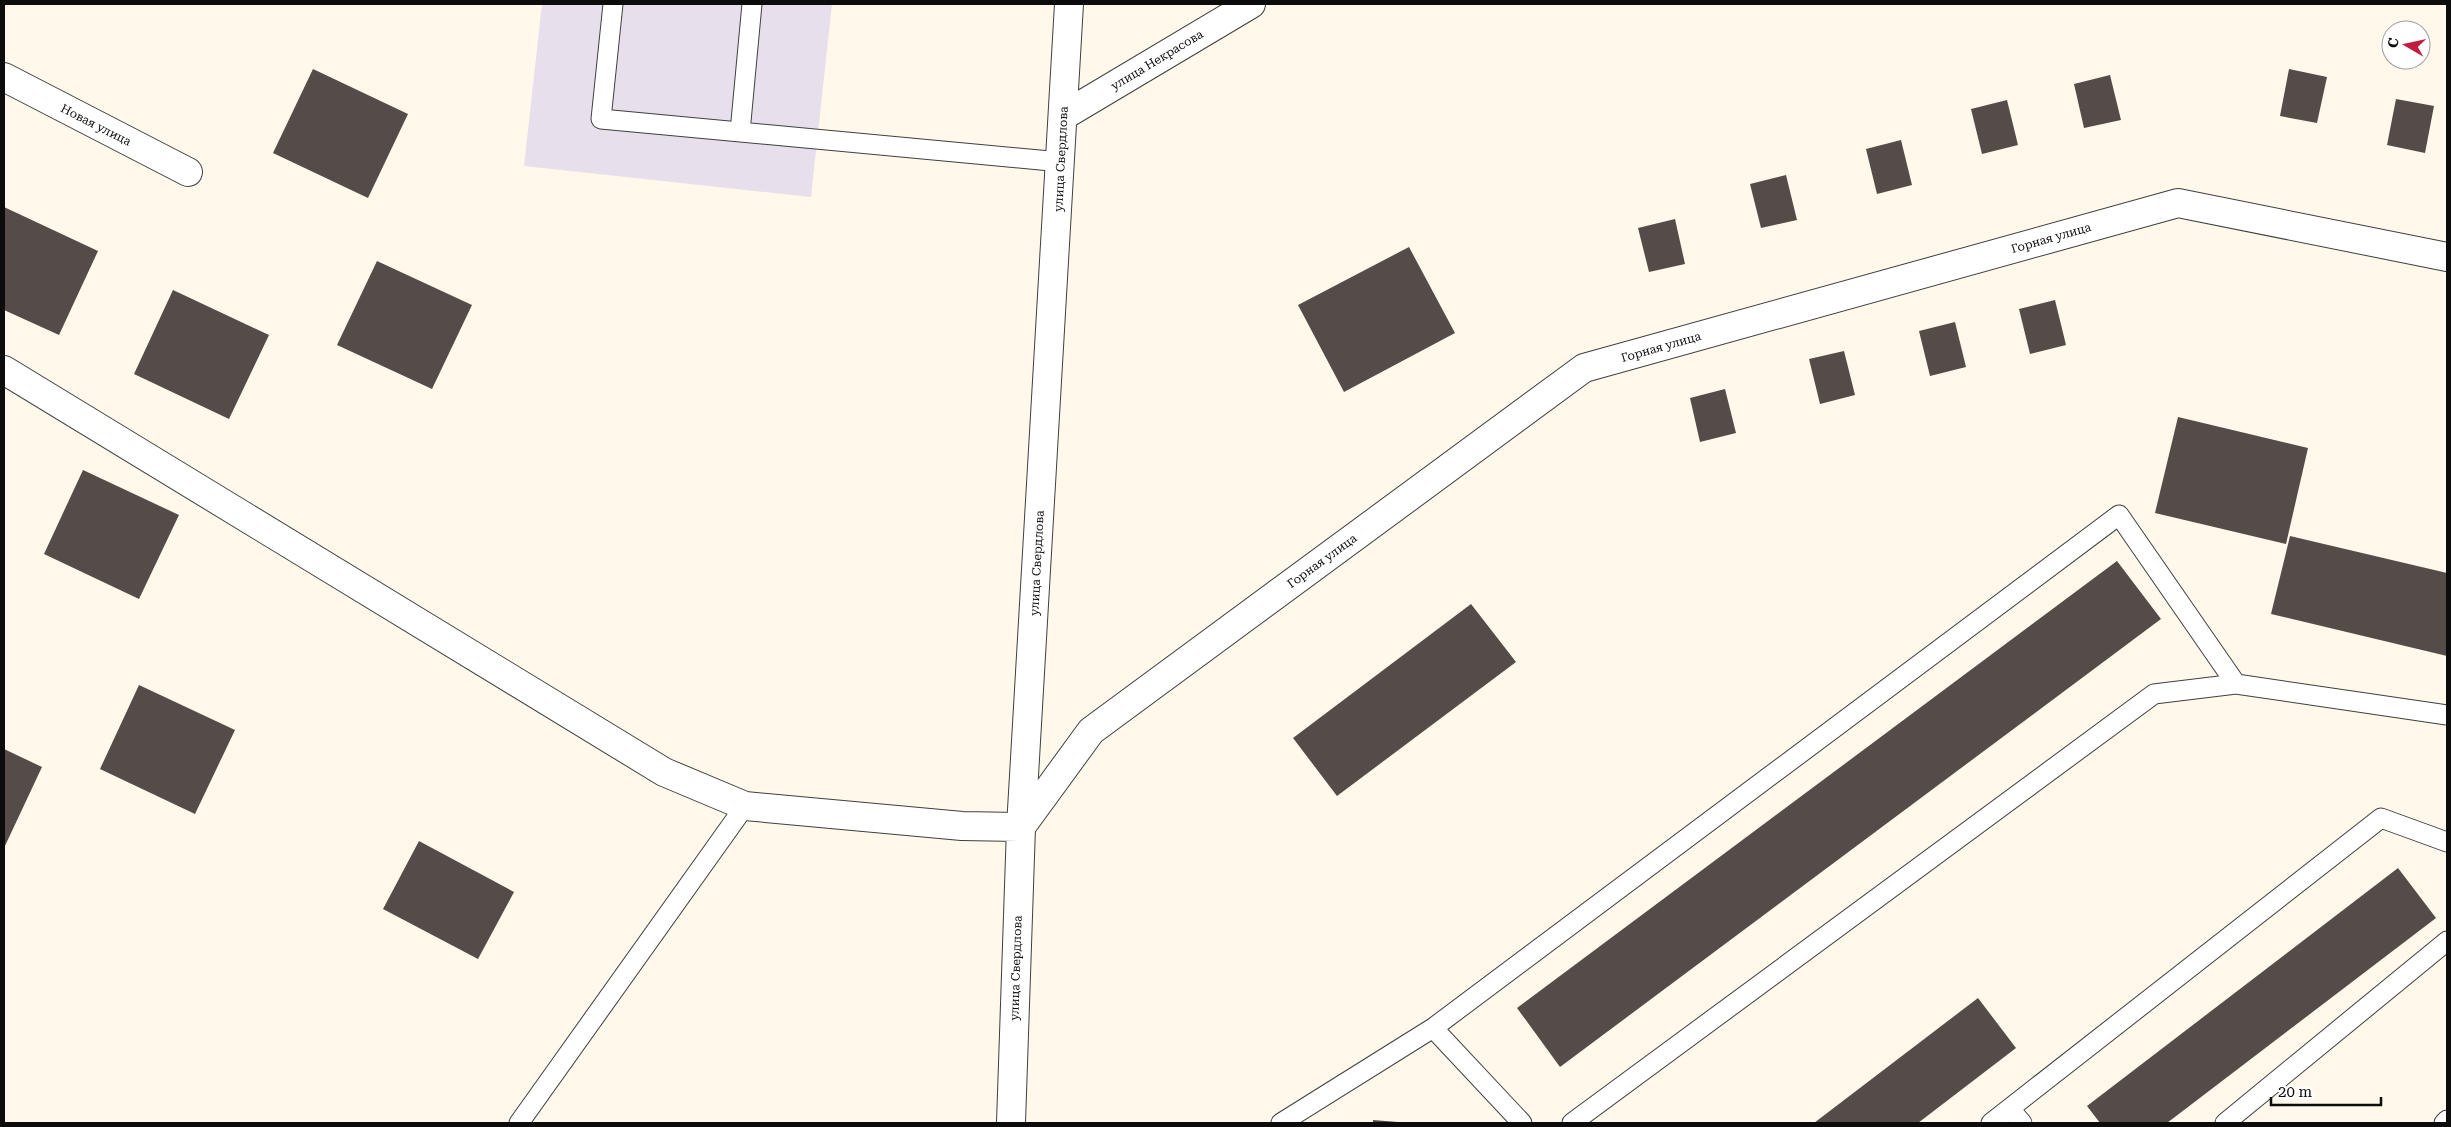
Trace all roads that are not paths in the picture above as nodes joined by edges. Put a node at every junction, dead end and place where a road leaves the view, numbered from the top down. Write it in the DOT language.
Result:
graph roads {
  1 [pos="613,4"];
  2 [pos="752,4"];
  3 [pos="1069,4"];
  4 [pos="1251,4"];
  5 [pos="4,77"];
  6 [pos="1063,116"];
  7 [pos="740,132"];
  8 [pos="1061,162"];
  9 [pos="188,172"];
  10 [pos="2447,257"];
  11 [pos="4,370"];
  12 [pos="2236,684"];
  13 [pos="2447,714"];
  14 [pos="745,806"];
  15 [pos="1021,827"];
  16 [pos="2447,842"];
  17 [pos="2447,941"];
  18 [pos="1433,1028"];
  19 [pos="2016,1116"];
  20 [pos="2447,1120"];
  21 [pos="519,1123"];
  22 [pos="1011,1123"];
  23 [pos="1281,1123"];
  24 [pos="1522,1123"];
  25 [pos="1572,1123"];
  26 [pos="1991,1123"];
  27 [pos="2225,1123"];
  28 [pos="2444,1123"];
  1 -- 7 [label="lane"];
  2 -- 7 [label="lane"];
  3 -- 6 [label="street, улица Свердлова"];
  4 -- 6 [label="street, улица Некрасова"];
  5 -- 9 [label="street, Новая улица"];
  6 -- 8 [label="street, улица Свердлова"];
  7 -- 8 [label="lane"];
  8 -- 15 [label="street, улица Свердлова"];
  10 -- 15 [label="street, Горная улица"];
  11 -- 14 [label="street"];
  12 -- 13 [label="lane"];
  12 -- 18 [label="lane"];
  12 -- 25 [label="lane"];
  14 -- 15 [label="street"];
  14 -- 21 [label="lane"];
  15 -- 22 [label="street, улица Свердлова"];
  16 -- 19 [label="lane"];
  17 -- 27 [label="lane"];
  18 -- 23 [label="lane"];
  18 -- 24 [label="lane"];
  19 -- 26 [label="lane"];
  20 -- 28 [label="lane"];
}
